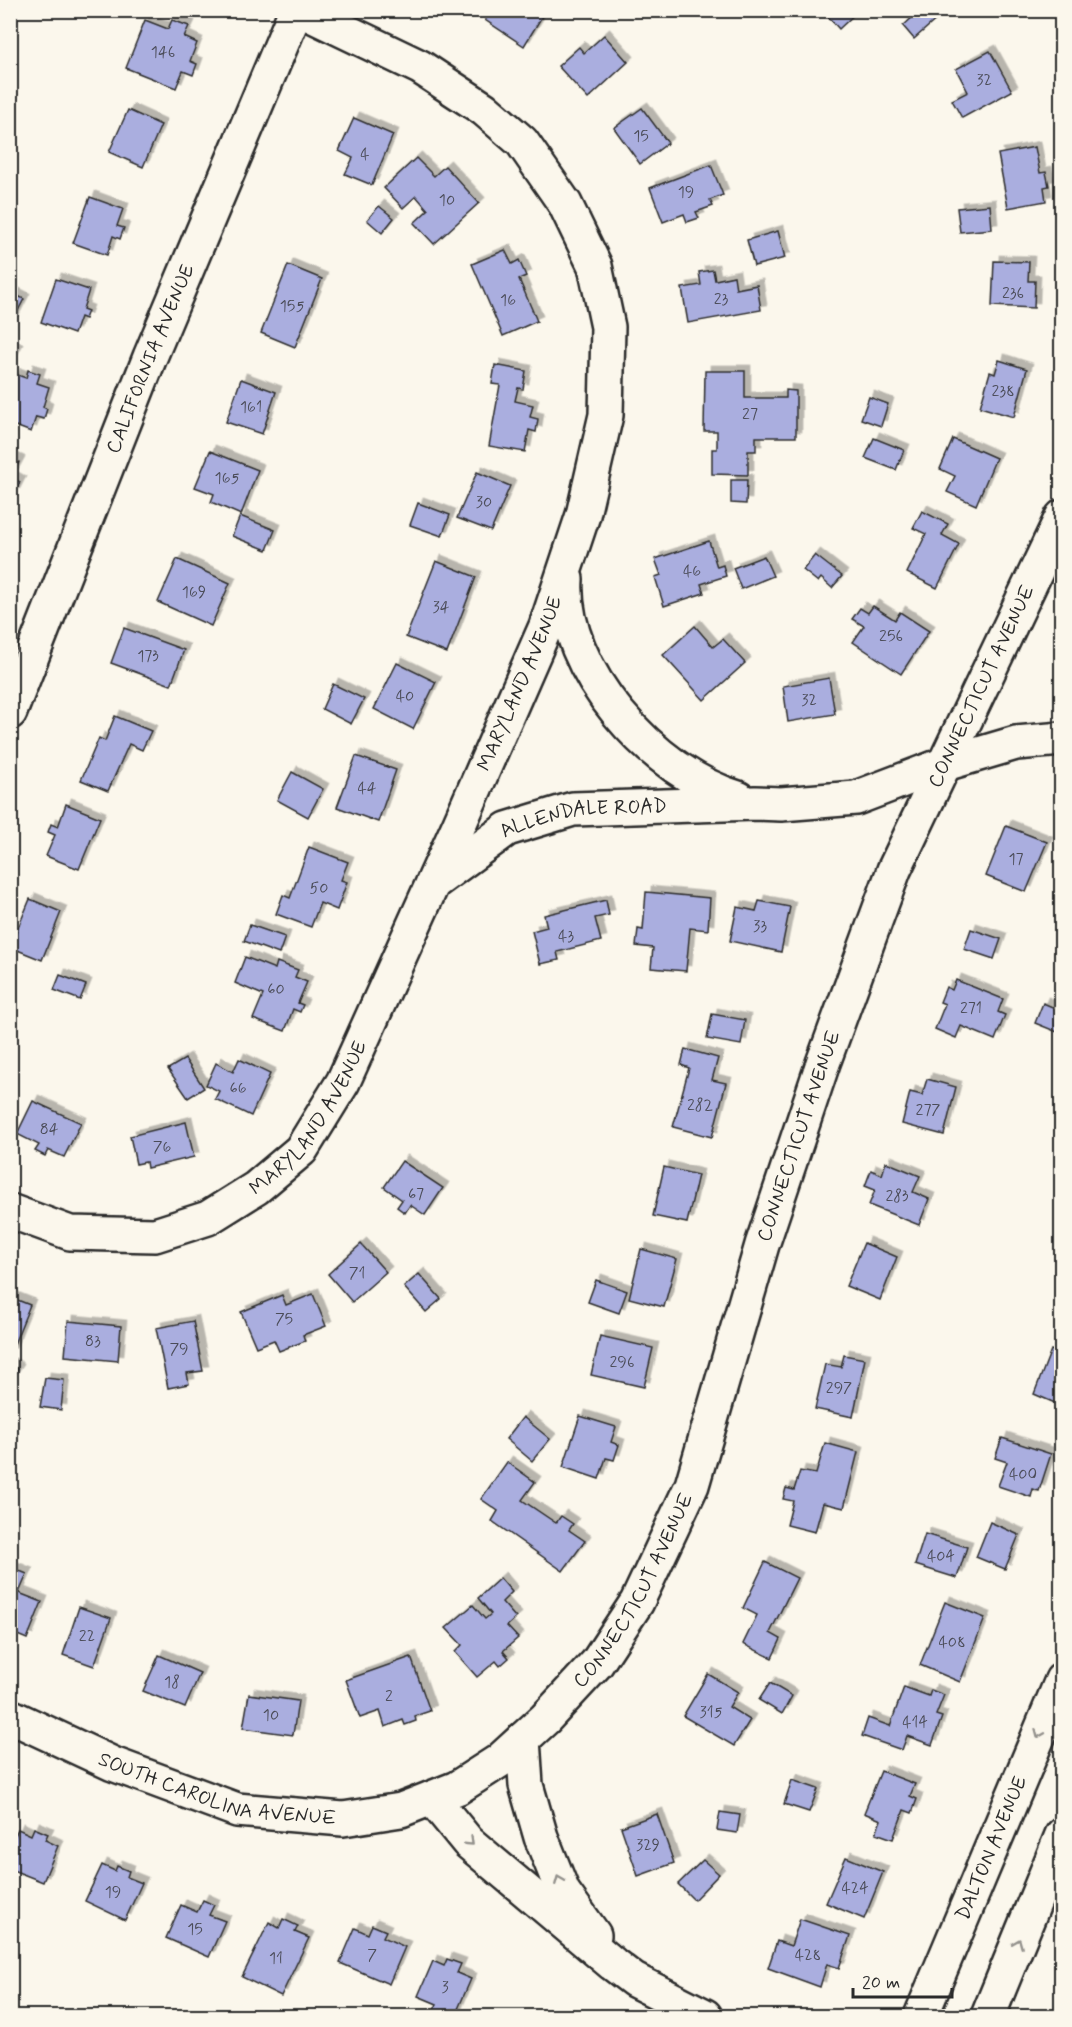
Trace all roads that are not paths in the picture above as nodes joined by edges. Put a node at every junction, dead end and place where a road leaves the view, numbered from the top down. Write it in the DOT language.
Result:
graph roads {
  1 [pos="296,10"];
  2 [pos="301,10"];
  3 [pos="1062,517"];
  4 [pos="568,559"];
  5 [pos="10,712"];
  6 [pos="1062,739"];
  7 [pos="945,764"];
  8 [pos="755,803"];
  9 [pos="431,886"];
  10 [pos="10,1211"];
  11 [pos="1062,1680"];
  12 [pos="10,1716"];
  13 [pos="523,1739"];
  14 [pos="432,1798"];
  15 [pos="1062,1835"];
  16 [pos="613,1964"];
  17 [pos="705,2016"];
  18 [pos="921,2016"];
  19 [pos="988,2016"];
  1 -- 5 [label="street, CALIFORNIA AVENUE"];
  2 -- 4 [label="street, MARYLAND AVENUE"];
  3 -- 7 [label="street, CONNECTICUT AVENUE"];
  4 -- 8 [label="street, ALLENDALE ROAD"];
  4 -- 9 [label="street, MARYLAND AVENUE"];
  6 -- 7 [label="street, ALLENDALE ROAD"];
  7 -- 8 [label="street, ALLENDALE ROAD"];
  7 -- 13 [label="street, CONNECTICUT AVENUE"];
  8 -- 9 [label="street, ALLENDALE ROAD"];
  9 -- 10 [label="street, MARYLAND AVENUE"];
  11 -- 18 [label="street, DALTON AVENUE, one-way"];
  12 -- 14 [label="street, SOUTH CAROLINA AVENUE"];
  13 -- 14 [label="street, CONNECTICUT AVENUE"];
  16 -- 13 [label="street, one-way"];
  14 -- 16 [label="street, one-way"];
  19 -- 15 [label="street, one-way"];
  16 -- 17 [label="street"];
}
